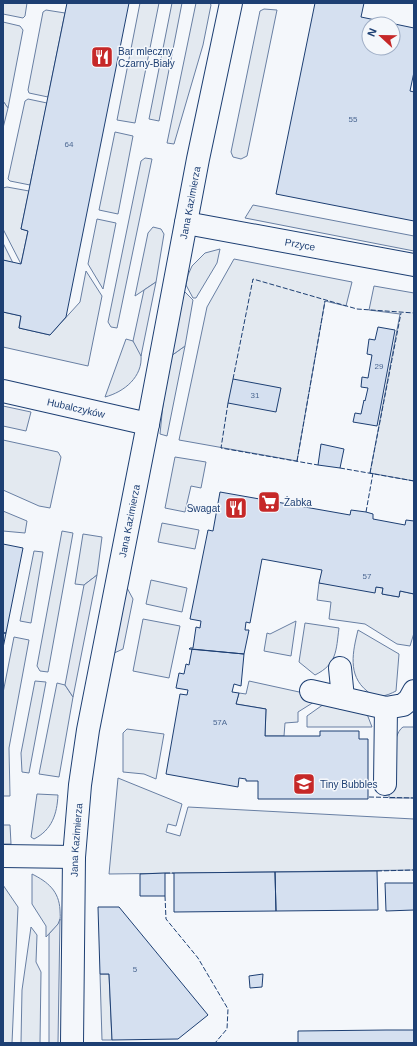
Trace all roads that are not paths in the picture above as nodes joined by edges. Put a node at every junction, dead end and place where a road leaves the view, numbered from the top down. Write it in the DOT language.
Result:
graph roads {
  1 [pos="231,3"];
  2 [pos="186,223"];
  3 [pos="414,265"];
  4 [pos="3,391"];
  5 [pos="148,424"];
  6 [pos="340,668"];
  7 [pos="311,691"];
  8 [pos="414,692"];
  9 [pos="343,698"];
  10 [pos="386,708"];
  11 [pos="385,784"];
  12 [pos="3,856"];
  13 [pos="74,857"];
  14 [pos="72,1043"];
  1 -- 2 [label="street, Jana Kazimierza"];
  2 -- 3 [label="street, Przyce"];
  2 -- 5 [label="street, Jana Kazimierza"];
  4 -- 5 [label="street, Hubalczyków"];
  5 -- 13 [label="street, Jana Kazimierza"];
  6 -- 9 [label="street"];
  7 -- 9 [label="street"];
  8 -- 10 [label="street"];
  9 -- 10 [label="street"];
  10 -- 11 [label="street"];
  12 -- 13 [label="street"];
  13 -- 14 [label="street, Jana Kazimierza"];
}
